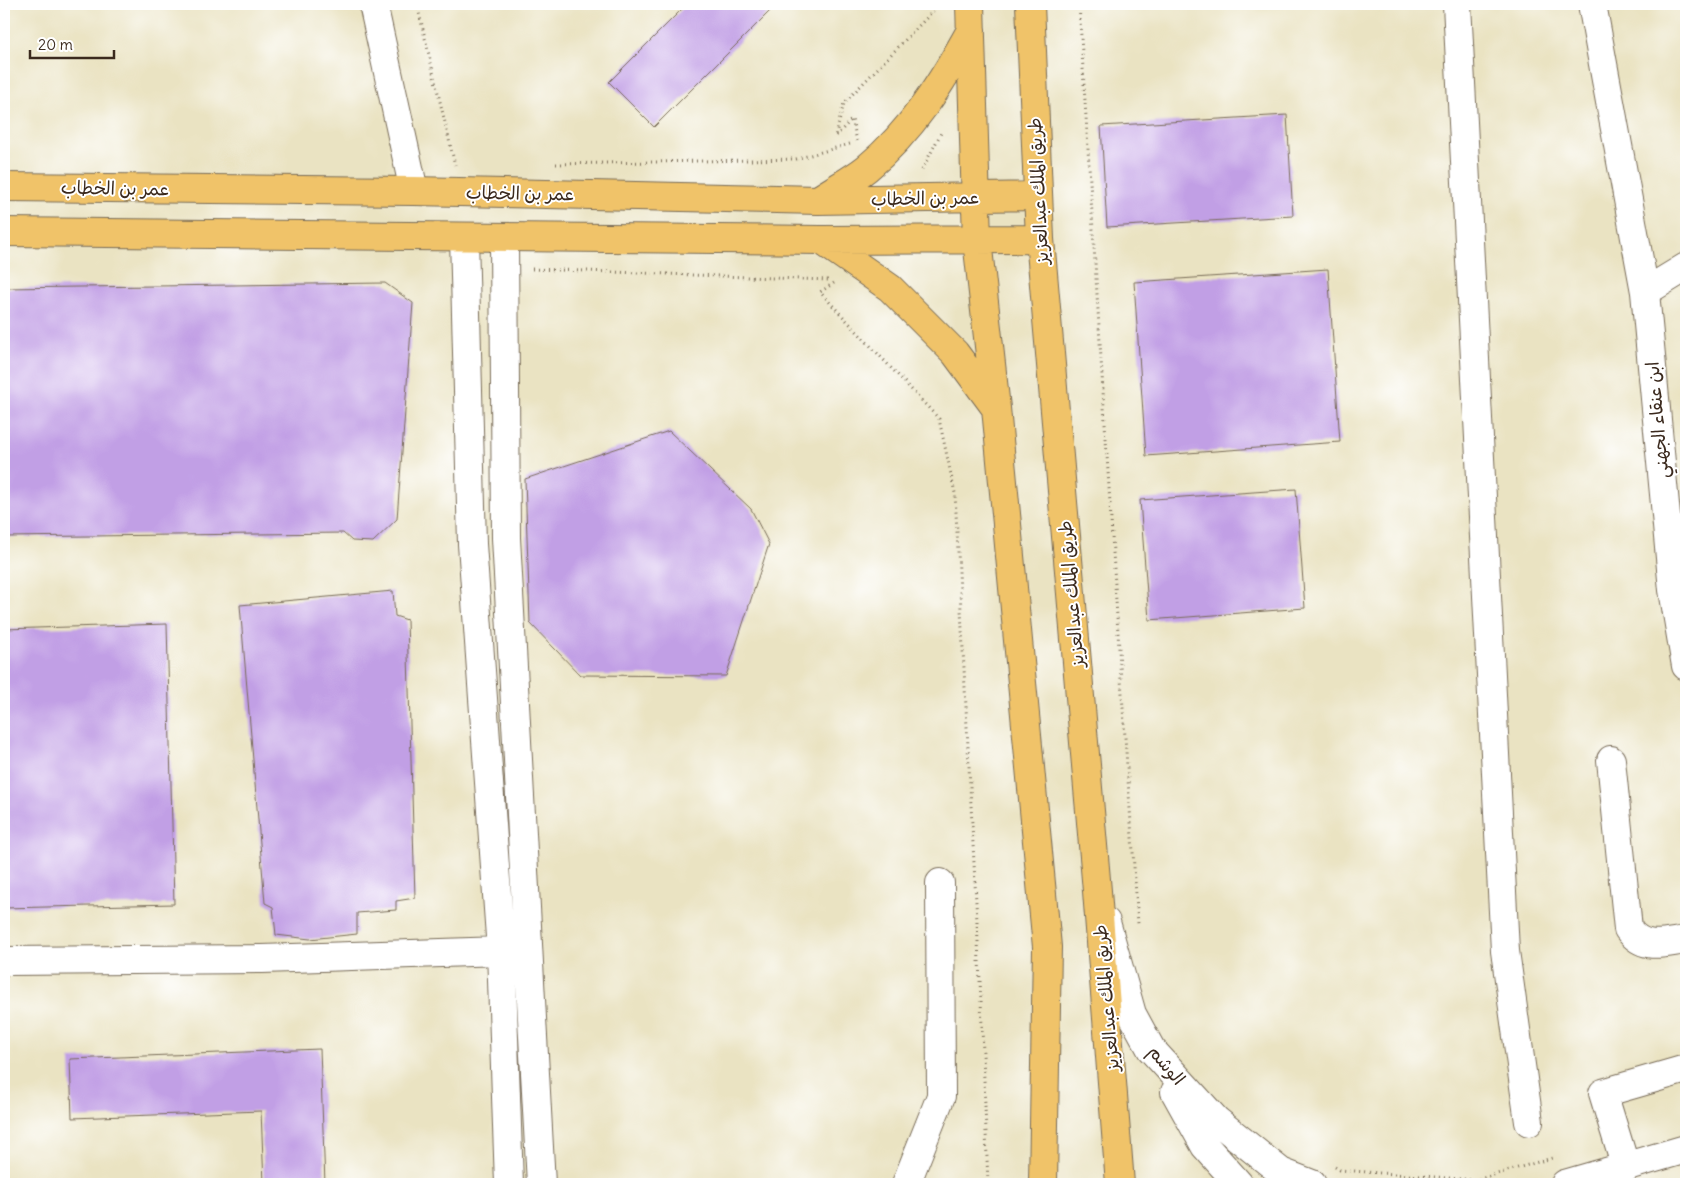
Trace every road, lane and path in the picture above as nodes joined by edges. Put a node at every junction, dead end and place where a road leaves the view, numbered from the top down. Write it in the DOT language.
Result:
graph roads {
  1 [pos="373,4"];
  2 [pos="417,4"];
  3 [pos="940,4"];
  4 [pos="1030,4"];
  5 [pos="1079,4"];
  6 [pos="1457,4"];
  7 [pos="1592,4"];
  8 [pos="971,16"];
  9 [pos="945,126"];
  10 [pos="549,164"];
  11 [pos="456,168"];
  12 [pos="919,176"];
  13 [pos="4,187"];
  14 [pos="414,191"];
  15 [pos="1036,196"];
  16 [pos="974,198"];
  17 [pos="818,200"];
  18 [pos="4,232"];
  19 [pos="464,237"];
  20 [pos="504,237"];
  21 [pos="1040,239"];
  22 [pos="821,240"];
  23 [pos="977,240"];
  24 [pos="1686,267"];
  25 [pos="504,268"];
  26 [pos="1645,292"];
  27 [pos="996,408"];
  28 [pos="1686,666"];
  29 [pos="1611,760"];
  30 [pos="940,883"];
  31 [pos="1097,891"];
  32 [pos="1138,931"];
  33 [pos="1686,940"];
  34 [pos="501,951"];
  35 [pos="4,961"];
  36 [pos="1151,1049"];
  37 [pos="1686,1069"];
  38 [pos="1529,1122"];
  39 [pos="1686,1149"];
  40 [pos="1561,1155"];
  41 [pos="1332,1165"];
  42 [pos="1626,1168"];
  43 [pos="509,1184"];
  44 [pos="541,1184"];
  45 [pos="906,1184"];
  46 [pos="988,1184"];
  47 [pos="1043,1184"];
  48 [pos="1120,1184"];
  49 [pos="1239,1184"];
  50 [pos="1312,1184"];
  51 [pos="1565,1184"];
  1 -- 14 [label="street"];
  2 -- 11 [label="path"];
  3 -- 10 [label="path"];
  4 -- 15 [label="main road, طريق الملك عبدالعزيز"];
  5 -- 32 [label="path"];
  6 -- 38 [label="street"];
  7 -- 26 [label="street, ابن عنقاء الجهني"];
  8 -- 16 [label="main road"];
  8 -- 17 [label="main road"];
  9 -- 12 [label="path"];
  13 -- 14 [label="main road, عمر بن الخطاب"];
  14 -- 17 [label="main road, عمر بن الخطاب"];
  15 -- 16 [label="main road, عمر بن الخطاب"];
  15 -- 21 [label="main road, طريق الملك عبدالعزيز"];
  16 -- 17 [label="main road, عمر بن الخطاب"];
  16 -- 23 [label="main road"];
  18 -- 19 [label="main road"];
  19 -- 20 [label="main road"];
  19 -- 34 [label="street"];
  20 -- 22 [label="main road"];
  20 -- 25 [label="street"];
  21 -- 23 [label="main road"];
  21 -- 31 [label="main road, طريق الملك عبدالعزيز"];
  22 -- 23 [label="main road"];
  22 -- 27 [label="main road"];
  23 -- 27 [label="main road"];
  24 -- 26 [label="street"];
  25 -- 44 [label="street"];
  25 -- 46 [label="path"];
  26 -- 28 [label="street, ابن عنقاء الجهني"];
  27 -- 47 [label="main road"];
  29 -- 33 [label="street"];
  30 -- 45 [label="street"];
  31 -- 36 [label="street, الوشم"];
  31 -- 48 [label="main road, طريق الملك عبدالعزيز"];
  34 -- 35 [label="street"];
  34 -- 43 [label="street"];
  36 -- 49 [label="street"];
  36 -- 50 [label="street, الوشم"];
  37 -- 42 [label="street"];
  39 -- 42 [label="street"];
  40 -- 41 [label="path"];
  42 -- 51 [label="street"];
}
